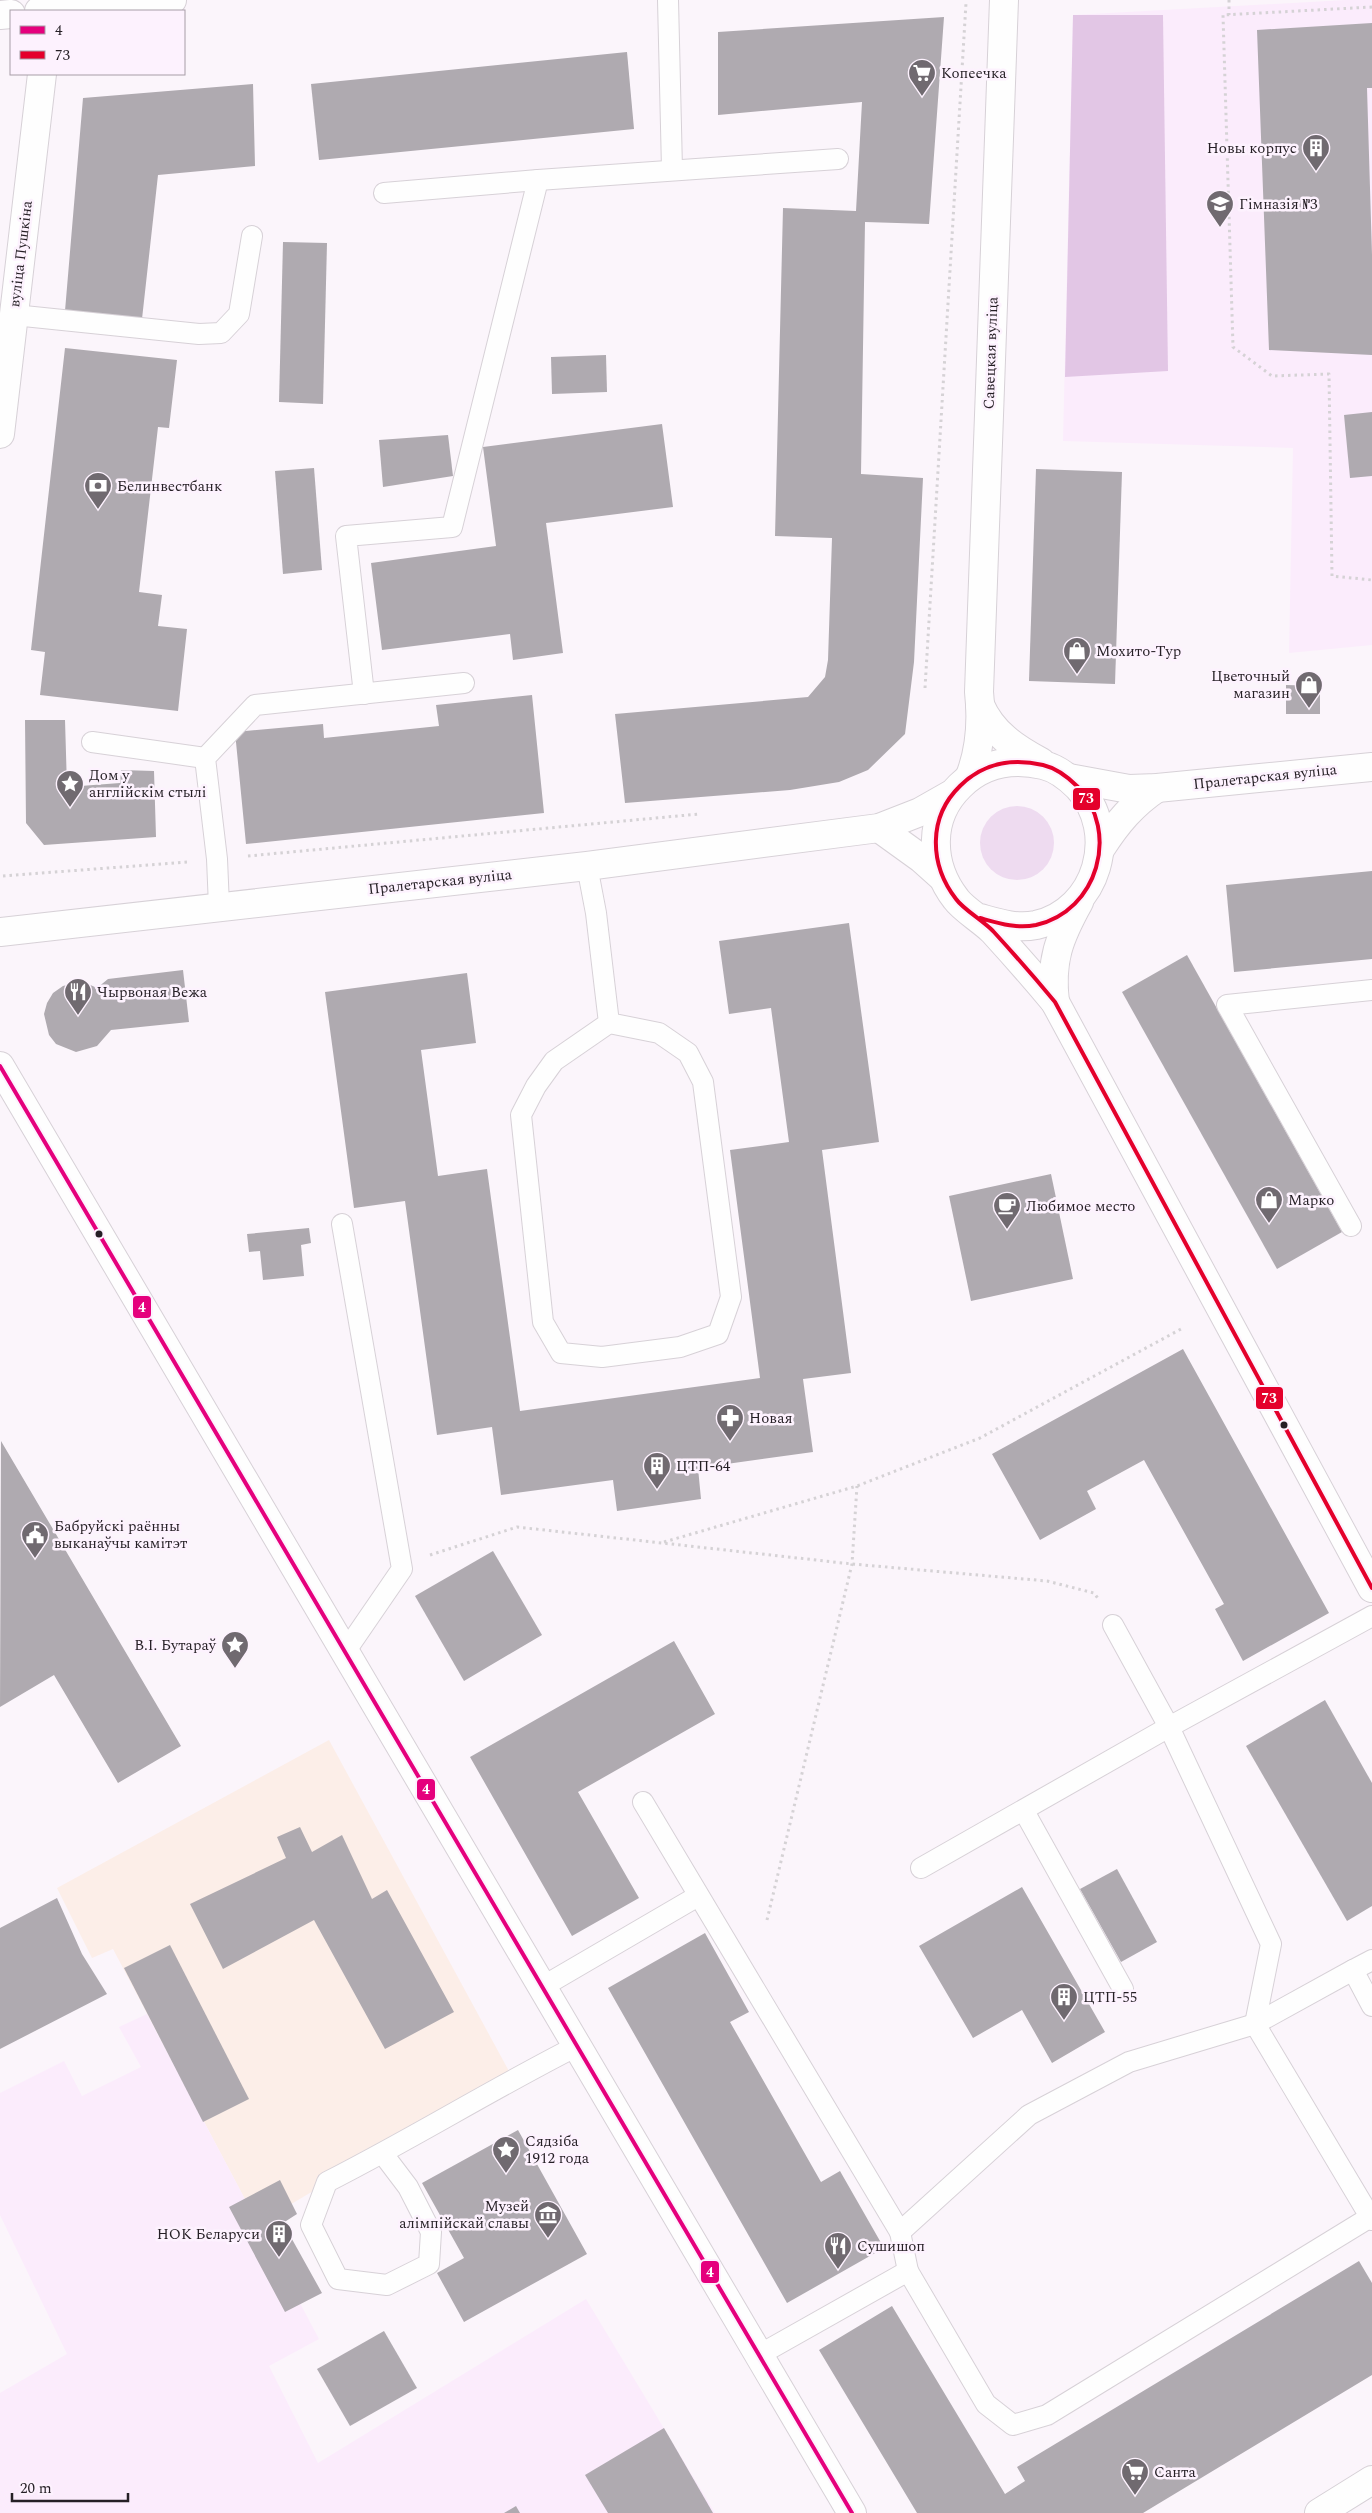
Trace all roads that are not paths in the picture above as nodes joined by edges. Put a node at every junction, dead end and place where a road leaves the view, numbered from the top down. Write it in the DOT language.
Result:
graph roads {
  1 [pos="172,0"];
  2 [pos="668,0"];
  3 [pos="1004,0"];
  4 [pos="48,8"];
  5 [pos="42,75"];
  6 [pos="838,159"];
  7 [pos="672,169"];
  8 [pos="538,180"];
  9 [pos="384,193"];
  10 [pos="252,236"];
  11 [pos="14,315"];
  12 [pos="0,434"];
  13 [pos="464,683"];
  14 [pos="364,694"];
  15 [pos="980,705"];
  16 [pos="92,742"];
  17 [pos="205,758"];
  18 [pos="1372,767"];
  19 [pos="1058,772"];
  20 [pos="970,776"];
  21 [pos="1157,788"];
  22 [pos="950,795"];
  23 [pos="879,828"];
  24 [pos="1101,848"];
  25 [pos="587,866"];
  26 [pos="941,876"];
  27 [pos="1081,897"];
  28 [pos="219,906"];
  29 [pos="980,918"];
  30 [pos="0,932"];
  31 [pos="1372,990"];
  32 [pos="1055,1002"];
  33 [pos="609,1023"];
  34 [pos="0,1066"];
  35 [pos="342,1224"];
  36 [pos="1351,1226"];
  37 [pos="1372,1588"];
  38 [pos="1372,1616"];
  39 [pos="1113,1625"];
  40 [pos="345,1652"];
  41 [pos="1169,1727"];
  42 [pos="642,1802"];
  43 [pos="1024,1811"];
  44 [pos="921,1868"];
  45 [pos="698,1896"];
  46 [pos="1372,1960"];
  47 [pos="1353,1970"];
  48 [pos="542,1987"];
  49 [pos="1123,1989"];
  50 [pos="1372,2006"];
  51 [pos="1255,2024"];
  52 [pos="577,2046"];
  53 [pos="383,2154"];
  54 [pos="1372,2218"];
  55 [pos="900,2232"];
  56 [pos="908,2271"];
  57 [pos="759,2355"];
  58 [pos="1372,2480"];
  59 [pos="852,2513"];
  60 [pos="1319,2513"];
  1 -- 4 [label="street"];
  2 -- 7 [label="lane"];
  3 -- 15 [label="street, Савецкая вуліца"];
  5 -- 11 [label="street, вуліца Пушкіна"];
  6 -- 7 [label="lane"];
  7 -- 8 [label="lane"];
  8 -- 9 [label="lane"];
  8 -- 14 [label="lane"];
  10 -- 11 [label="lane"];
  11 -- 12 [label="street, вуліца Пушкіна"];
  13 -- 14 [label="lane"];
  14 -- 17 [label="lane"];
  15 -- 19 [label="street, Савецкая вуліца"];
  15 -- 20 [label="street, Савецкая вуліца"];
  16 -- 17 [label="lane"];
  17 -- 28 [label="lane"];
  18 -- 21 [label="street, Пралетарская вуліца"];
  19 -- 20 [label="street"];
  19 -- 21 [label="street, Пралетарская вуліца"];
  19 -- 24 [label="street"];
  20 -- 22 [label="street"];
  21 -- 24 [label="street"];
  22 -- 23 [label="street, Пралетарская вуліца"];
  22 -- 26 [label="street"];
  23 -- 25 [label="street, Пралетарская вуліца"];
  23 -- 26 [label="street"];
  24 -- 27 [label="street"];
  25 -- 28 [label="street, Пралетарская вуліца"];
  25 -- 33 [label="lane"];
  26 -- 29 [label="street"];
  27 -- 29 [label="street"];
  27 -- 32 [label="street"];
  28 -- 30 [label="street, Пралетарская вуліца"];
  29 -- 32 [label="street"];
  31 -- 36 [label="lane"];
  32 -- 37 [label="street"];
  33 -- 33 [label="lane"];
  34 -- 40 [label="street"];
  35 -- 40 [label="lane"];
  38 -- 41 [label="lane"];
  39 -- 41 [label="lane"];
  40 -- 48 [label="street"];
  41 -- 43 [label="lane"];
  41 -- 51 [label="lane"];
  42 -- 45 [label="lane"];
  43 -- 44 [label="lane"];
  43 -- 49 [label="lane"];
  45 -- 48 [label="lane"];
  45 -- 55 [label="lane"];
  46 -- 47 [label="lane"];
  47 -- 50 [label="lane"];
  47 -- 51 [label="lane"];
  48 -- 52 [label="street"];
  51 -- 54 [label="lane"];
  51 -- 55 [label="lane"];
  52 -- 53 [label="lane"];
  52 -- 57 [label="street"];
  53 -- 53 [label="lane"];
  54 -- 56 [label="lane"];
  55 -- 56 [label="lane"];
  56 -- 57 [label="lane"];
  57 -- 59 [label="street"];
  58 -- 60 [label="street"];
}
